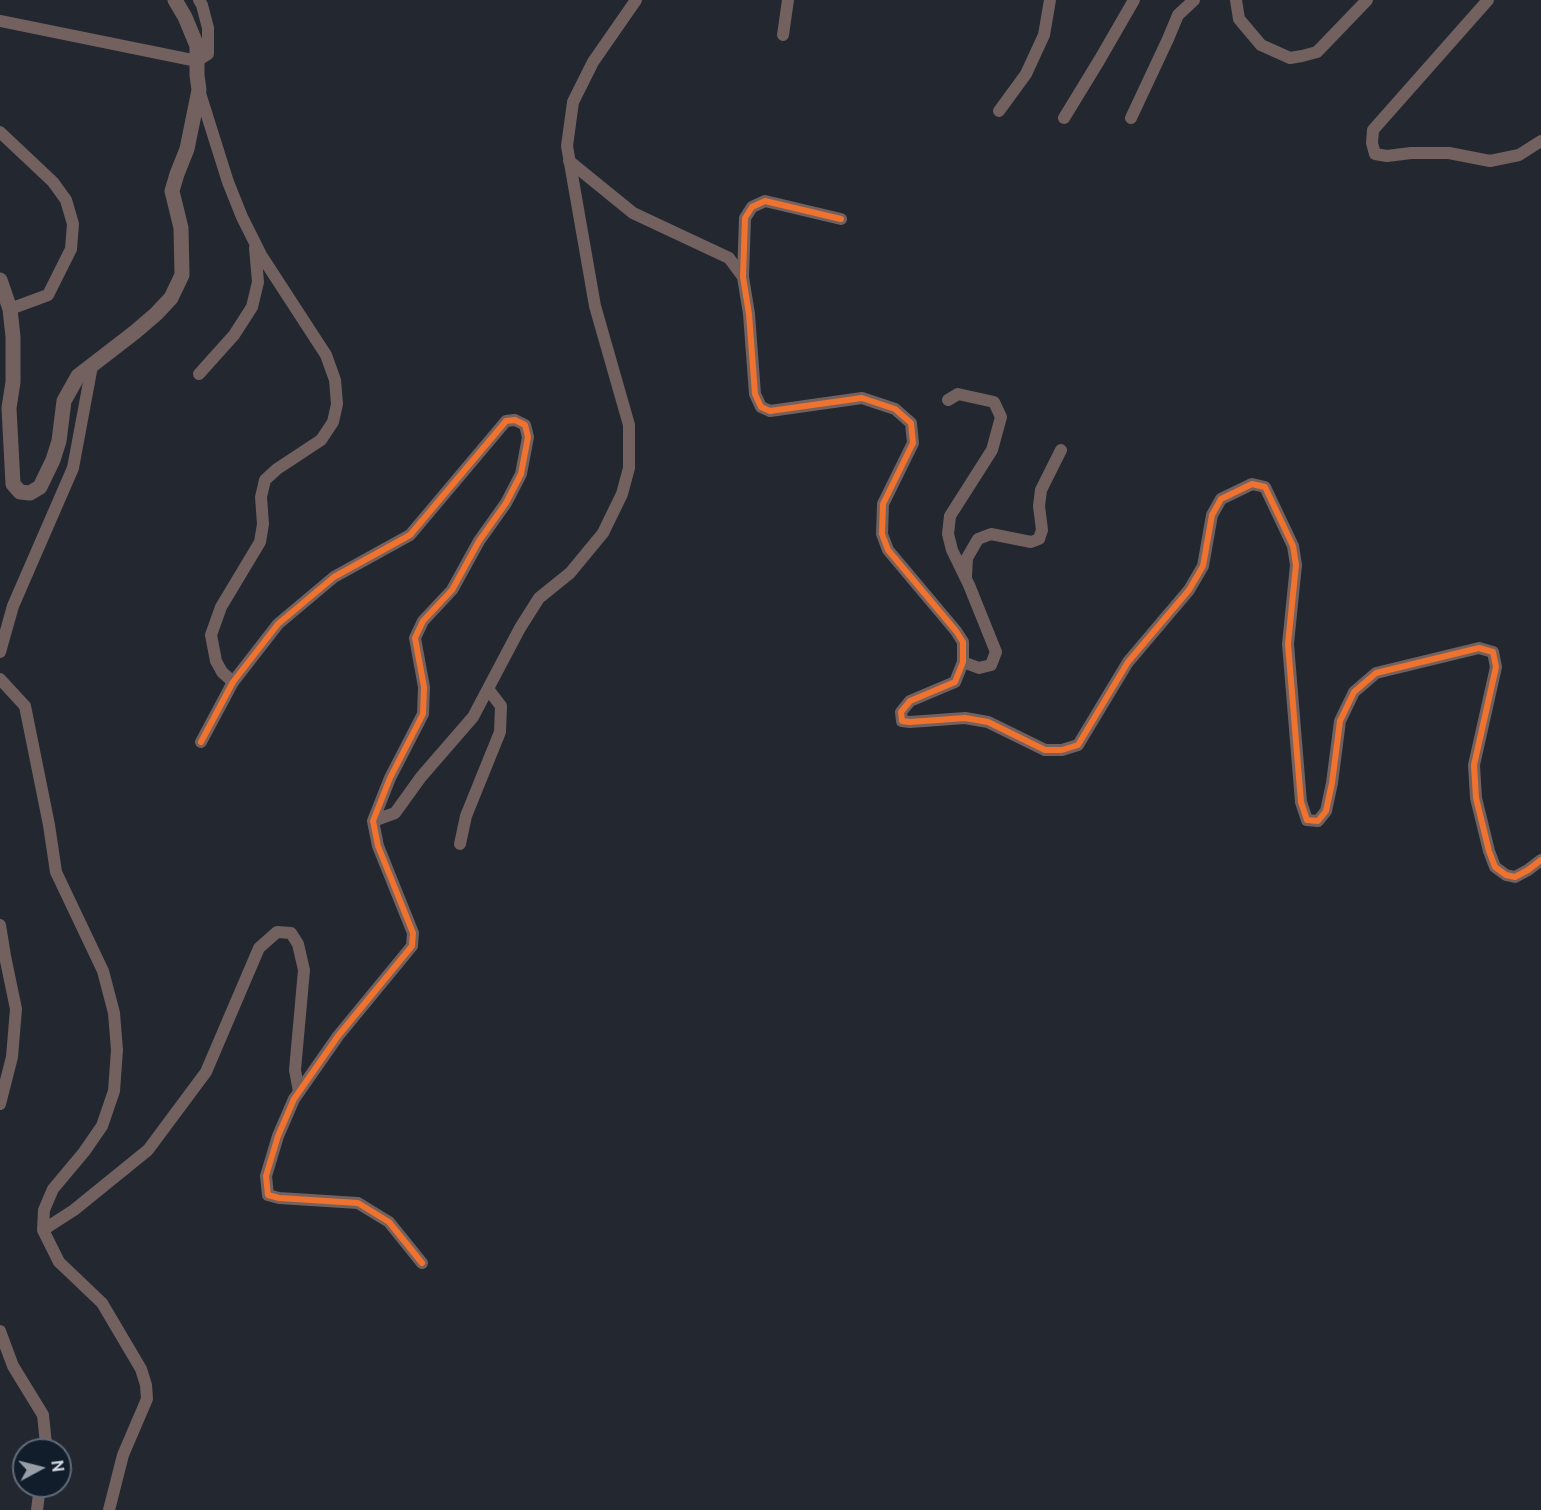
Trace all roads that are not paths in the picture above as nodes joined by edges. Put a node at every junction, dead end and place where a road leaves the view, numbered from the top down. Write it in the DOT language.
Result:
graph roads {
  1 [pos="175,0"];
  2 [pos="199,0"];
  3 [pos="636,0"];
  4 [pos="788,0"];
  5 [pos="1050,0"];
  6 [pos="1194,0"];
  7 [pos="1236,0"];
  8 [pos="1367,0"];
  9 [pos="1488,0"];
  10 [pos="1128,2"];
  11 [pos="0,21"];
  12 [pos="783,35"];
  13 [pos="197,61"];
  14 [pos="200,90"];
  15 [pos="999,111"];
  16 [pos="1064,118"];
  17 [pos="1131,118"];
  18 [pos="0,132"];
  19 [pos="1541,141"];
  20 [pos="569,161"];
  21 [pos="841,219"];
  22 [pos="255,244"];
  23 [pos="743,277"];
  24 [pos="0,280"];
  25 [pos="10,309"];
  26 [pos="92,366"];
  27 [pos="199,374"];
  28 [pos="948,400"];
  29 [pos="1061,450"];
  30 [pos="966,578"];
  31 [pos="0,652"];
  32 [pos="963,662"];
  33 [pos="0,679"];
  34 [pos="233,682"];
  35 [pos="488,689"];
  36 [pos="201,742"];
  37 [pos="373,820"];
  38 [pos="460,844"];
  39 [pos="1541,860"];
  40 [pos="0,925"];
  41 [pos="299,1092"];
  42 [pos="0,1104"];
  43 [pos="43,1230"];
  44 [pos="422,1263"];
  45 [pos="0,1331"];
  46 [pos="45,1438"];
  47 [pos="109,1510"];
  1 -- 13 [label="street"];
  2 -- 13 [label="street"];
  3 -- 20 [label="street"];
  4 -- 12 [label="street"];
  5 -- 15 [label="street"];
  6 -- 17 [label="street"];
  7 -- 8 [label="street"];
  9 -- 19 [label="street"];
  10 -- 16 [label="street"];
  11 -- 13 [label="street"];
  13 -- 14 [label="street"];
  14 -- 22 [label="street"];
  14 -- 26 [label="street"];
  18 -- 25 [label="street"];
  20 -- 23 [label="street"];
  20 -- 35 [label="street"];
  21 -- 23 [label="street"];
  22 -- 27 [label="street"];
  22 -- 34 [label="street"];
  23 -- 32 [label="street"];
  24 -- 25 [label="street"];
  25 -- 26 [label="street"];
  26 -- 31 [label="street"];
  28 -- 30 [label="street"];
  29 -- 30 [label="street"];
  30 -- 32 [label="street"];
  32 -- 39 [label="street"];
  33 -- 43 [label="street"];
  34 -- 36 [label="street"];
  34 -- 37 [label="street"];
  35 -- 37 [label="street"];
  35 -- 38 [label="street"];
  37 -- 41 [label="street"];
  40 -- 42 [label="street"];
  41 -- 43 [label="street"];
  41 -- 44 [label="street"];
  43 -- 47 [label="street"];
  45 -- 46 [label="street"];
}
